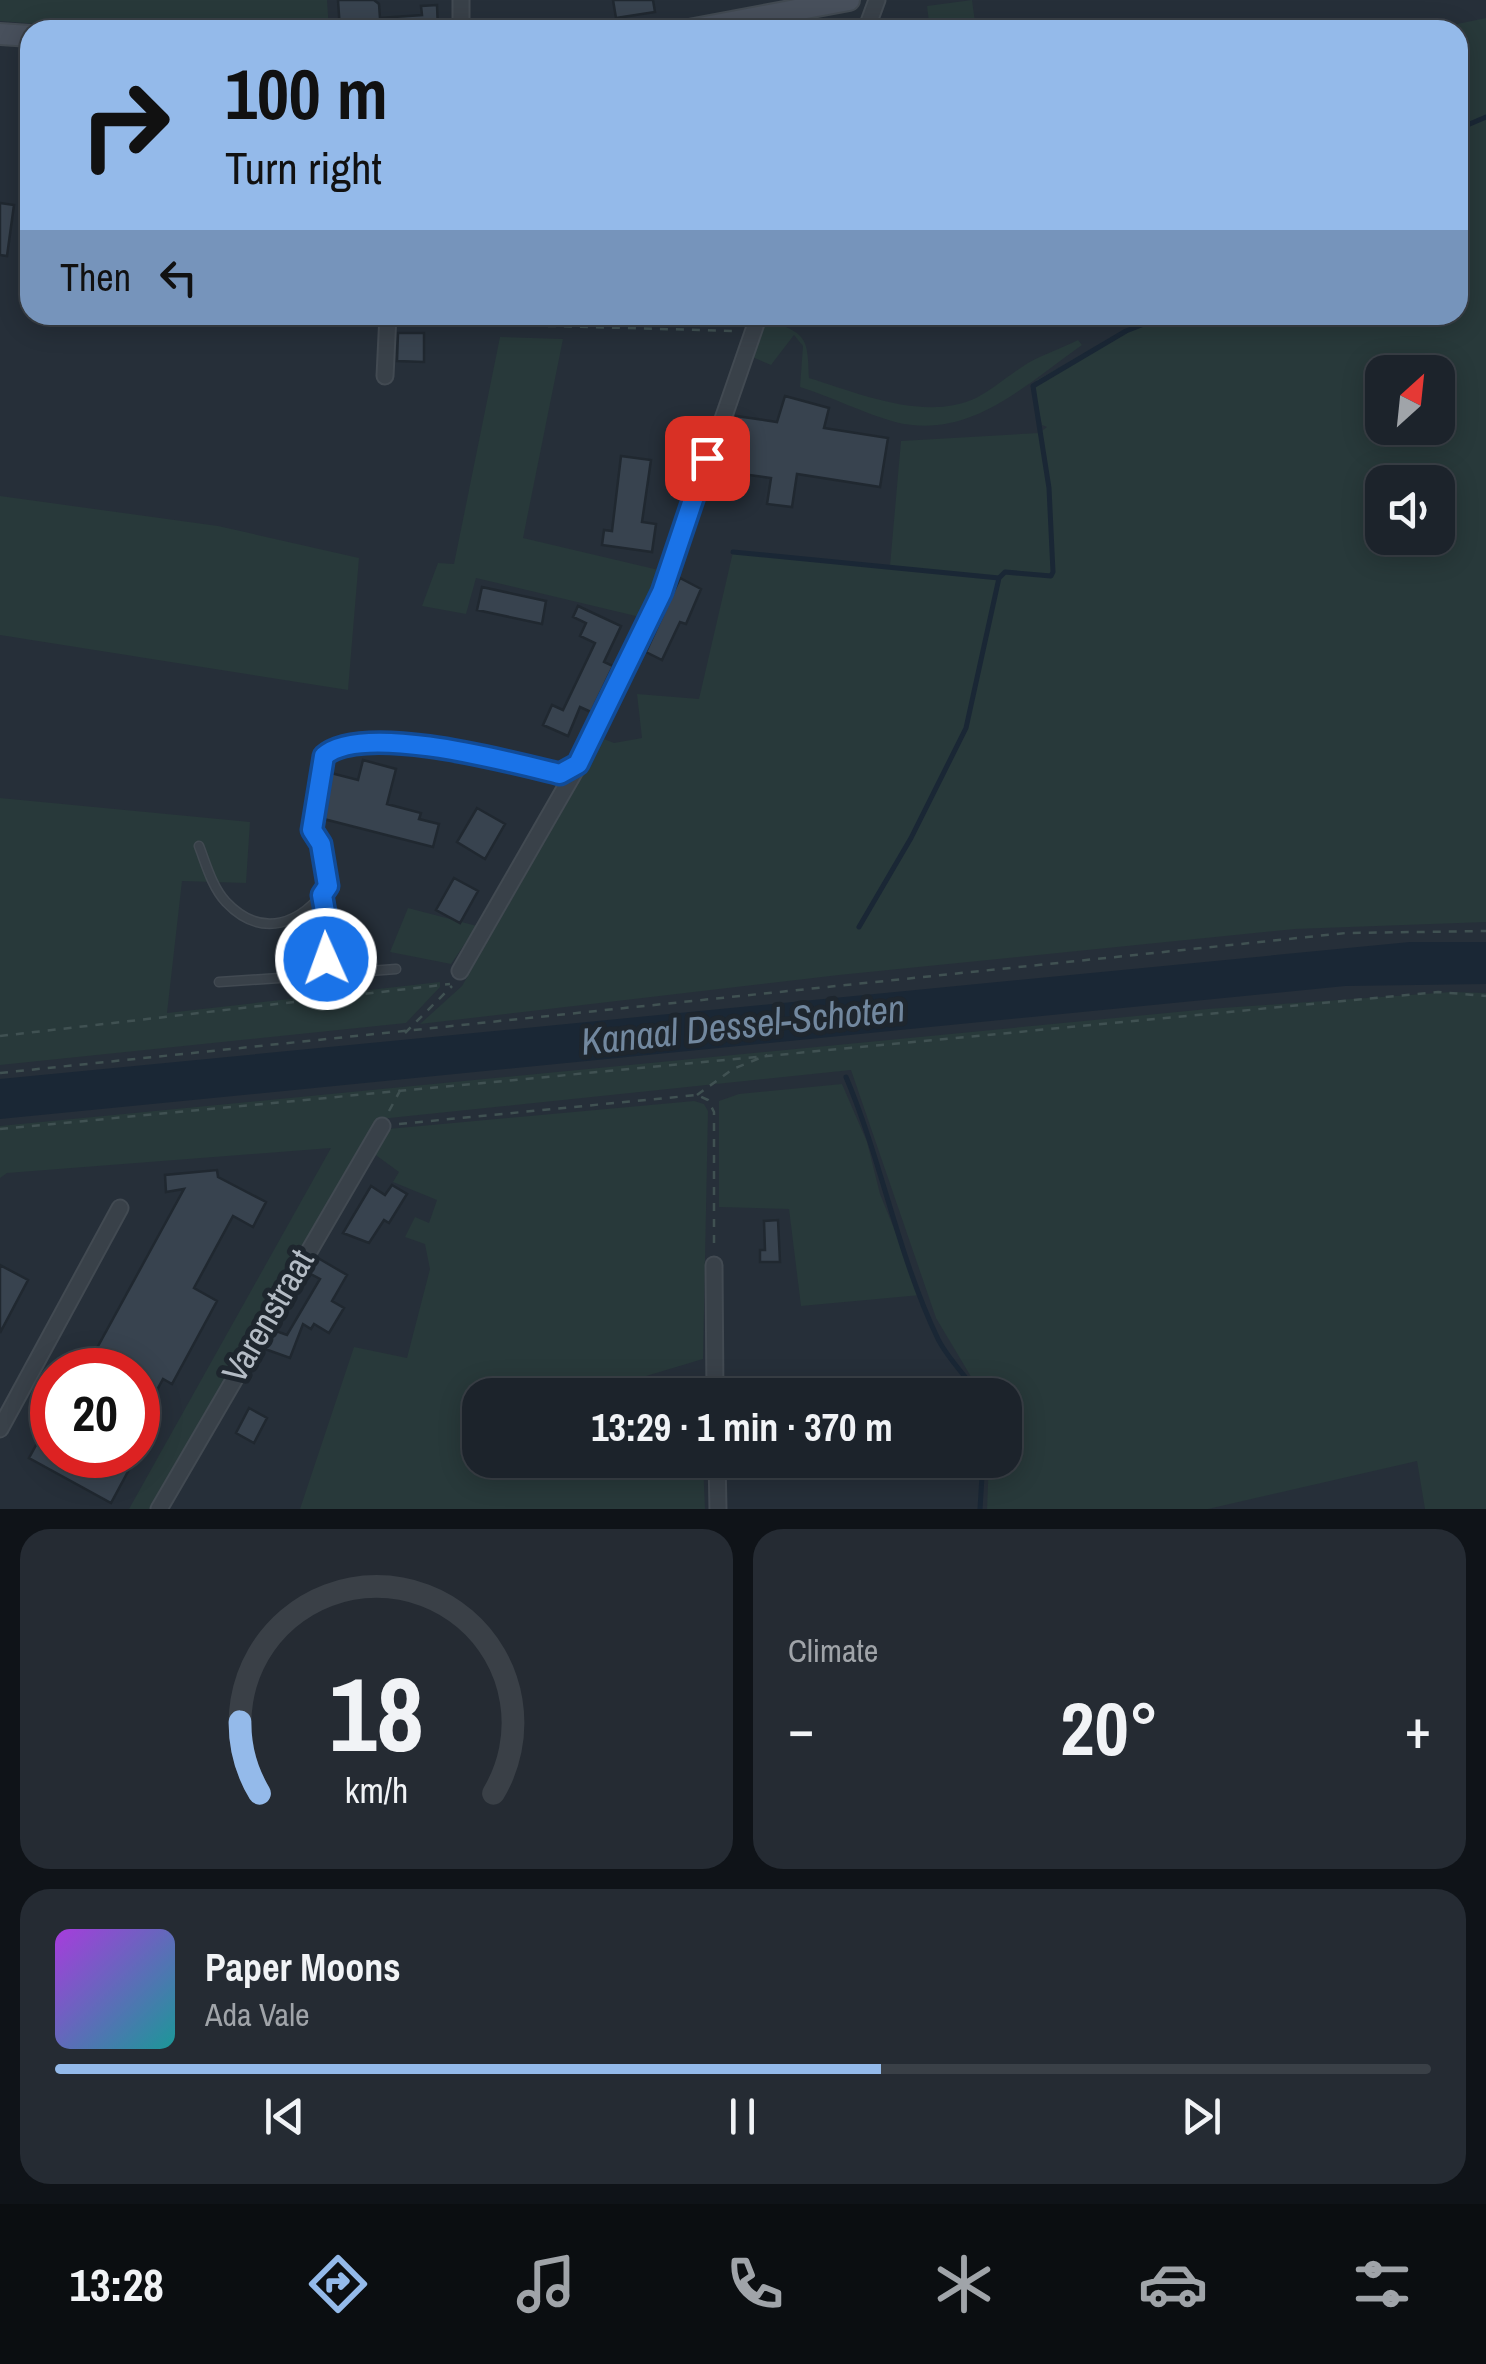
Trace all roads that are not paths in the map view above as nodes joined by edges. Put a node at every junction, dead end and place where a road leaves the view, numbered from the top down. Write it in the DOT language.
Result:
graph roads {
  1 [pos="849,0"];
  2 [pos="742,20"];
  3 [pos="388,325"];
  4 [pos="755,325"];
  5 [pos="385,376"];
  6 [pos="578,764"];
  7 [pos="198,846"];
  8 [pos="322,895"];
  9 [pos="396,970"];
  10 [pos="460,971"];
  11 [pos="294,977"];
  12 [pos="219,982"];
  13 [pos="382,1126"];
  14 [pos="120,1208"];
  15 [pos="714,1265"];
  16 [pos="715,1378"];
  17 [pos="0,1430"];
  18 [pos="717,1478"];
  19 [pos="159,1509"];
  20 [pos="718,1509"];
  1 -- 2 [label="street"];
  3 -- 5 [label="street"];
  4 -- 6 [label="street"];
  6 -- 8 [label="lane"];
  6 -- 10 [label="street"];
  7 -- 8 [label="lane"];
  8 -- 11 [label="lane"];
  9 -- 11 [label="lane"];
  11 -- 12 [label="lane"];
  13 -- 19 [label="street, Varenstraat"];
  14 -- 17 [label="street"];
  15 -- 16 [label="street"];
  18 -- 20 [label="street"];
}
